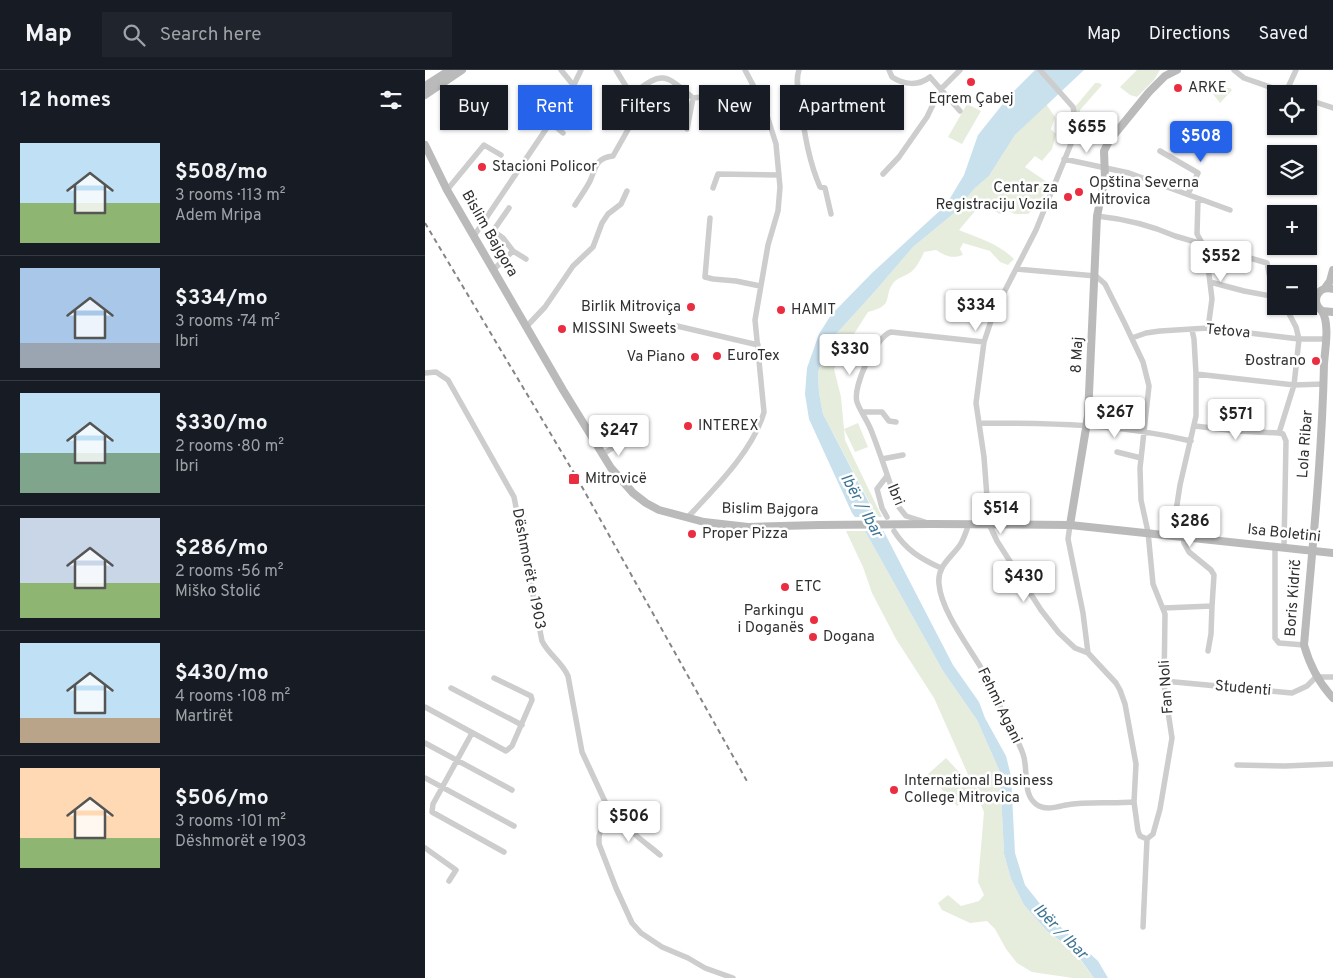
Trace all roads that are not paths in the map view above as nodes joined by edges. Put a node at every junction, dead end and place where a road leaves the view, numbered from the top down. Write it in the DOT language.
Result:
graph roads {
  1 [pos="450,70"];
  2 [pos="462,70"];
  3 [pos="561,70"];
  4 [pos="581,70"];
  5 [pos="616,70"];
  6 [pos="745,70"];
  7 [pos="752,70"];
  8 [pos="799,70"];
  9 [pos="889,70"];
  10 [pos="932,70"];
  11 [pos="960,70"];
  12 [pos="1040,70"];
  13 [pos="1177,70"];
  14 [pos="1234,70"];
  15 [pos="1296,70"];
  16 [pos="1167,73"];
  17 [pos="749,77"];
  18 [pos="930,77"];
  19 [pos="574,85"];
  20 [pos="575,85"];
  21 [pos="625,85"];
  22 [pos="644,85"];
  23 [pos="677,85"];
  24 [pos="1291,85"];
  25 [pos="1267,86"];
  26 [pos="941,90"];
  27 [pos="425,92"];
  28 [pos="689,95"];
  29 [pos="699,97"];
  30 [pos="693,98"];
  31 [pos="1317,103"];
  32 [pos="1333,108"];
  33 [pos="689,111"];
  34 [pos="960,111"];
  35 [pos="545,130"];
  36 [pos="559,130"];
  37 [pos="628,130"];
  38 [pos="563,133"];
  39 [pos="425,145"];
  40 [pos="1159,151"];
  41 [pos="427,153"];
  42 [pos="501,155"];
  43 [pos="1064,159"];
  44 [pos="1106,169"];
  45 [pos="883,174"];
  46 [pos="779,175"];
  47 [pos="713,188"];
  48 [pos="447,190"];
  49 [pos="627,191"];
  50 [pos="1188,194"];
  51 [pos="1199,199"];
  52 [pos="575,205"];
  53 [pos="509,208"];
  54 [pos="1229,210"];
  55 [pos="831,214"];
  56 [pos="1097,216"];
  57 [pos="710,218"];
  58 [pos="474,236"];
  59 [pos="1202,243"];
  60 [pos="513,251"];
  61 [pos="526,259"];
  62 [pos="1267,265"];
  63 [pos="493,270"];
  64 [pos="1016,270"];
  65 [pos="1333,270"];
  66 [pos="1096,276"];
  67 [pos="1210,282"];
  68 [pos="760,286"];
  69 [pos="1329,288"];
  70 [pos="1267,295"];
  71 [pos="1322,311"];
  72 [pos="1332,312"];
  73 [pos="1290,315"];
  74 [pos="527,326"];
  75 [pos="677,326"];
  76 [pos="1208,328"];
  77 [pos="1192,330"];
  78 [pos="1329,333"];
  79 [pos="1132,338"];
  80 [pos="1299,339"];
  81 [pos="984,342"];
  82 [pos="758,345"];
  83 [pos="425,372"];
  84 [pos="1196,374"];
  85 [pos="1324,384"];
  86 [pos="1294,385"];
  87 [pos="863,412"];
  88 [pos="896,422"];
  89 [pos="979,423"];
  90 [pos="1087,426"];
  91 [pos="1195,426"];
  92 [pos="1145,432"];
  93 [pos="1279,433"];
  94 [pos="624,441"];
  95 [pos="1191,441"];
  96 [pos="1117,452"];
  97 [pos="603,454"];
  98 [pos="903,455"];
  99 [pos="1141,458"];
  100 [pos="882,459"];
  101 [pos="887,476"];
  102 [pos="887,516"];
  103 [pos="687,518"];
  104 [pos="932,524"];
  105 [pos="969,524"];
  106 [pos="989,524"];
  107 [pos="1070,525"];
  108 [pos="895,531"];
  109 [pos="1148,532"];
  110 [pos="1179,536"];
  111 [pos="1280,547"];
  112 [pos="1312,551"];
  113 [pos="1333,553"];
  114 [pos="941,568"];
  115 [pos="1212,606"];
  116 [pos="1164,608"];
  117 [pos="1304,645"];
  118 [pos="1208,651"];
  119 [pos="1088,653"];
  120 [pos="1316,677"];
  121 [pos="1333,677"];
  122 [pos="494,678"];
  123 [pos="1164,681"];
  124 [pos="451,688"];
  125 [pos="1333,698"];
  126 [pos="425,707"];
  127 [pos="521,725"];
  128 [pos="472,733"];
  129 [pos="425,743"];
  130 [pos="457,760"];
  131 [pos="1333,764"];
  132 [pos="1237,765"];
  133 [pos="425,778"];
  134 [pos="442,788"];
  135 [pos="512,790"];
  136 [pos="1134,802"];
  137 [pos="607,815"];
  138 [pos="514,826"];
  139 [pos="1147,839"];
  140 [pos="425,848"];
  141 [pos="504,852"];
  142 [pos="660,855"];
  143 [pos="449,880"];
  144 [pos="1143,928"];
  145 [pos="733,978"];
  1 -- 27 [label="main road"];
  2 -- 27 [label="main road"];
  3 -- 19 [label="street"];
  4 -- 20 [label="street"];
  5 -- 21 [label="street"];
  6 -- 17 [label="street"];
  7 -- 17 [label="street"];
  8 -- 55 [label="street"];
  9 -- 18 [label="street"];
  10 -- 18 [label="street"];
  11 -- 26 [label="street"];
  12 -- 43 [label="street"];
  13 -- 16 [label="main road, 8 Maj"];
  14 -- 25 [label="street"];
  15 -- 24 [label="street"];
  16 -- 44 [label="main road, 8 Maj"];
  17 -- 46 [label="street"];
  18 -- 26 [label="street"];
  22 -- 23 [label="street"];
  26 -- 34 [label="street"];
  26 -- 45 [label="street"];
  28 -- 30 [label="street"];
  29 -- 30 [label="street"];
  30 -- 33 [label="street"];
  31 -- 32 [label="street"];
  35 -- 58 [label="street"];
  36 -- 38 [label="street"];
  37 -- 52 [label="street"];
  39 -- 41 [label="main road, Bislim Bajgora"];
  40 -- 50 [label="street"];
  41 -- 48 [label="main road, Bislim Bajgora"];
  42 -- 48 [label="street"];
  43 -- 44 [label="street"];
  43 -- 64 [label="street"];
  44 -- 50 [label="street"];
  44 -- 56 [label="main road, 8 Maj"];
  46 -- 47 [label="street"];
  46 -- 68 [label="street"];
  48 -- 58 [label="main road, Bislim Bajgora"];
  49 -- 74 [label="street"];
  50 -- 51 [label="street"];
  51 -- 54 [label="street"];
  51 -- 59 [label="street"];
  53 -- 60 [label="street"];
  56 -- 59 [label="street"];
  56 -- 66 [label="main road, 8 Maj"];
  57 -- 68 [label="street"];
  58 -- 63 [label="main road, Bislim Bajgora"];
  59 -- 62 [label="street"];
  59 -- 67 [label="street"];
  60 -- 61 [label="street"];
  60 -- 63 [label="street"];
  63 -- 74 [label="main road, Bislim Bajgora"];
  64 -- 66 [label="street"];
  64 -- 81 [label="street"];
  65 -- 69 [label="main road"];
  66 -- 79 [label="street, Fan Noli"];
  66 -- 90 [label="main road, 8 Maj"];
  67 -- 70 [label="street"];
  67 -- 76 [label="street"];
  68 -- 82 [label="street"];
  69 -- 71 [label="main road, Lola Ribar"];
  71 -- 72 [label="main road"];
  71 -- 78 [label="main road, Lola Ribar"];
  72 -- 78 [label="main road, Lola Ribar"];
  73 -- 80 [label="street"];
  74 -- 97 [label="main road, Bislim Bajgora"];
  75 -- 82 [label="street"];
  76 -- 77 [label="street, Tetova"];
  76 -- 80 [label="street, Tetova"];
  77 -- 79 [label="street, Tetova"];
  77 -- 84 [label="street"];
  78 -- 80 [label="street, Tetova"];
  78 -- 85 [label="main road, Lola Ribar"];
  79 -- 92 [label="street, Fan Noli"];
  80 -- 86 [label="street"];
  81 -- 87 [label="street, Ibri"];
  81 -- 89 [label="street"];
  82 -- 103 [label="street"];
  83 -- 137 [label="street, Dëshmorët e 1903"];
  84 -- 86 [label="street"];
  84 -- 91 [label="street"];
  85 -- 86 [label="street"];
  85 -- 112 [label="main road, Lola Ribar"];
  86 -- 93 [label="street"];
  87 -- 88 [label="street"];
  87 -- 100 [label="street, Ibri"];
  89 -- 90 [label="street"];
  89 -- 106 [label="street"];
  90 -- 92 [label="street"];
  90 -- 107 [label="main road, 8 Maj"];
  91 -- 93 [label="street"];
  91 -- 95 [label="street"];
  92 -- 95 [label="street"];
  92 -- 99 [label="street, Fan Noli"];
  93 -- 111 [label="street"];
  94 -- 97 [label="street"];
  95 -- 110 [label="street"];
  96 -- 99 [label="street"];
  97 -- 103 [label="main road, Bislim Bajgora"];
  98 -- 100 [label="street"];
  99 -- 109 [label="street, Fan Noli"];
  100 -- 101 [label="street, Ibri"];
  101 -- 102 [label="street, Ibri"];
  101 -- 104 [label="street, Ibri"];
  103 -- 104 [label="main road, Bislim Bajgora, bridge"];
  104 -- 105 [label="main road, Isa Boletini"];
  105 -- 106 [label="main road, Isa Boletini"];
  105 -- 114 [label="street"];
  106 -- 107 [label="main road, Isa Boletini"];
  106 -- 119 [label="street"];
  107 -- 109 [label="main road, Isa Boletini"];
  107 -- 119 [label="street"];
  108 -- 114 [label="street, Ibri"];
  109 -- 110 [label="main road, Isa Boletini"];
  109 -- 116 [label="street, Fan Noli"];
  110 -- 111 [label="main road, Isa Boletini"];
  110 -- 115 [label="street"];
  111 -- 112 [label="main road, Isa Boletini"];
  111 -- 117 [label="street"];
  112 -- 113 [label="main road, Isa Boletini"];
  112 -- 117 [label="main road, Boris Kidrič"];
  114 -- 136 [label="street, Fehmi Agani"];
  115 -- 116 [label="street"];
  115 -- 118 [label="street"];
  116 -- 123 [label="street, Fan Noli"];
  117 -- 120 [label="main road, Boris Kidrič"];
  119 -- 136 [label="street"];
  120 -- 121 [label="street"];
  120 -- 123 [label="street, Studenti"];
  120 -- 125 [label="main road, Boris Kidrič"];
  122 -- 127 [label="street"];
  123 -- 139 [label="street, Fan Noli"];
  124 -- 127 [label="street"];
  126 -- 128 [label="street"];
  127 -- 128 [label="street"];
  128 -- 130 [label="street"];
  129 -- 130 [label="street"];
  130 -- 134 [label="street"];
  130 -- 135 [label="street"];
  131 -- 132 [label="street"];
  133 -- 134 [label="street"];
  134 -- 138 [label="street"];
  134 -- 141 [label="street"];
  136 -- 139 [label="street"];
  137 -- 142 [label="street"];
  137 -- 145 [label="street"];
  139 -- 144 [label="street"];
  140 -- 143 [label="street"];
}
